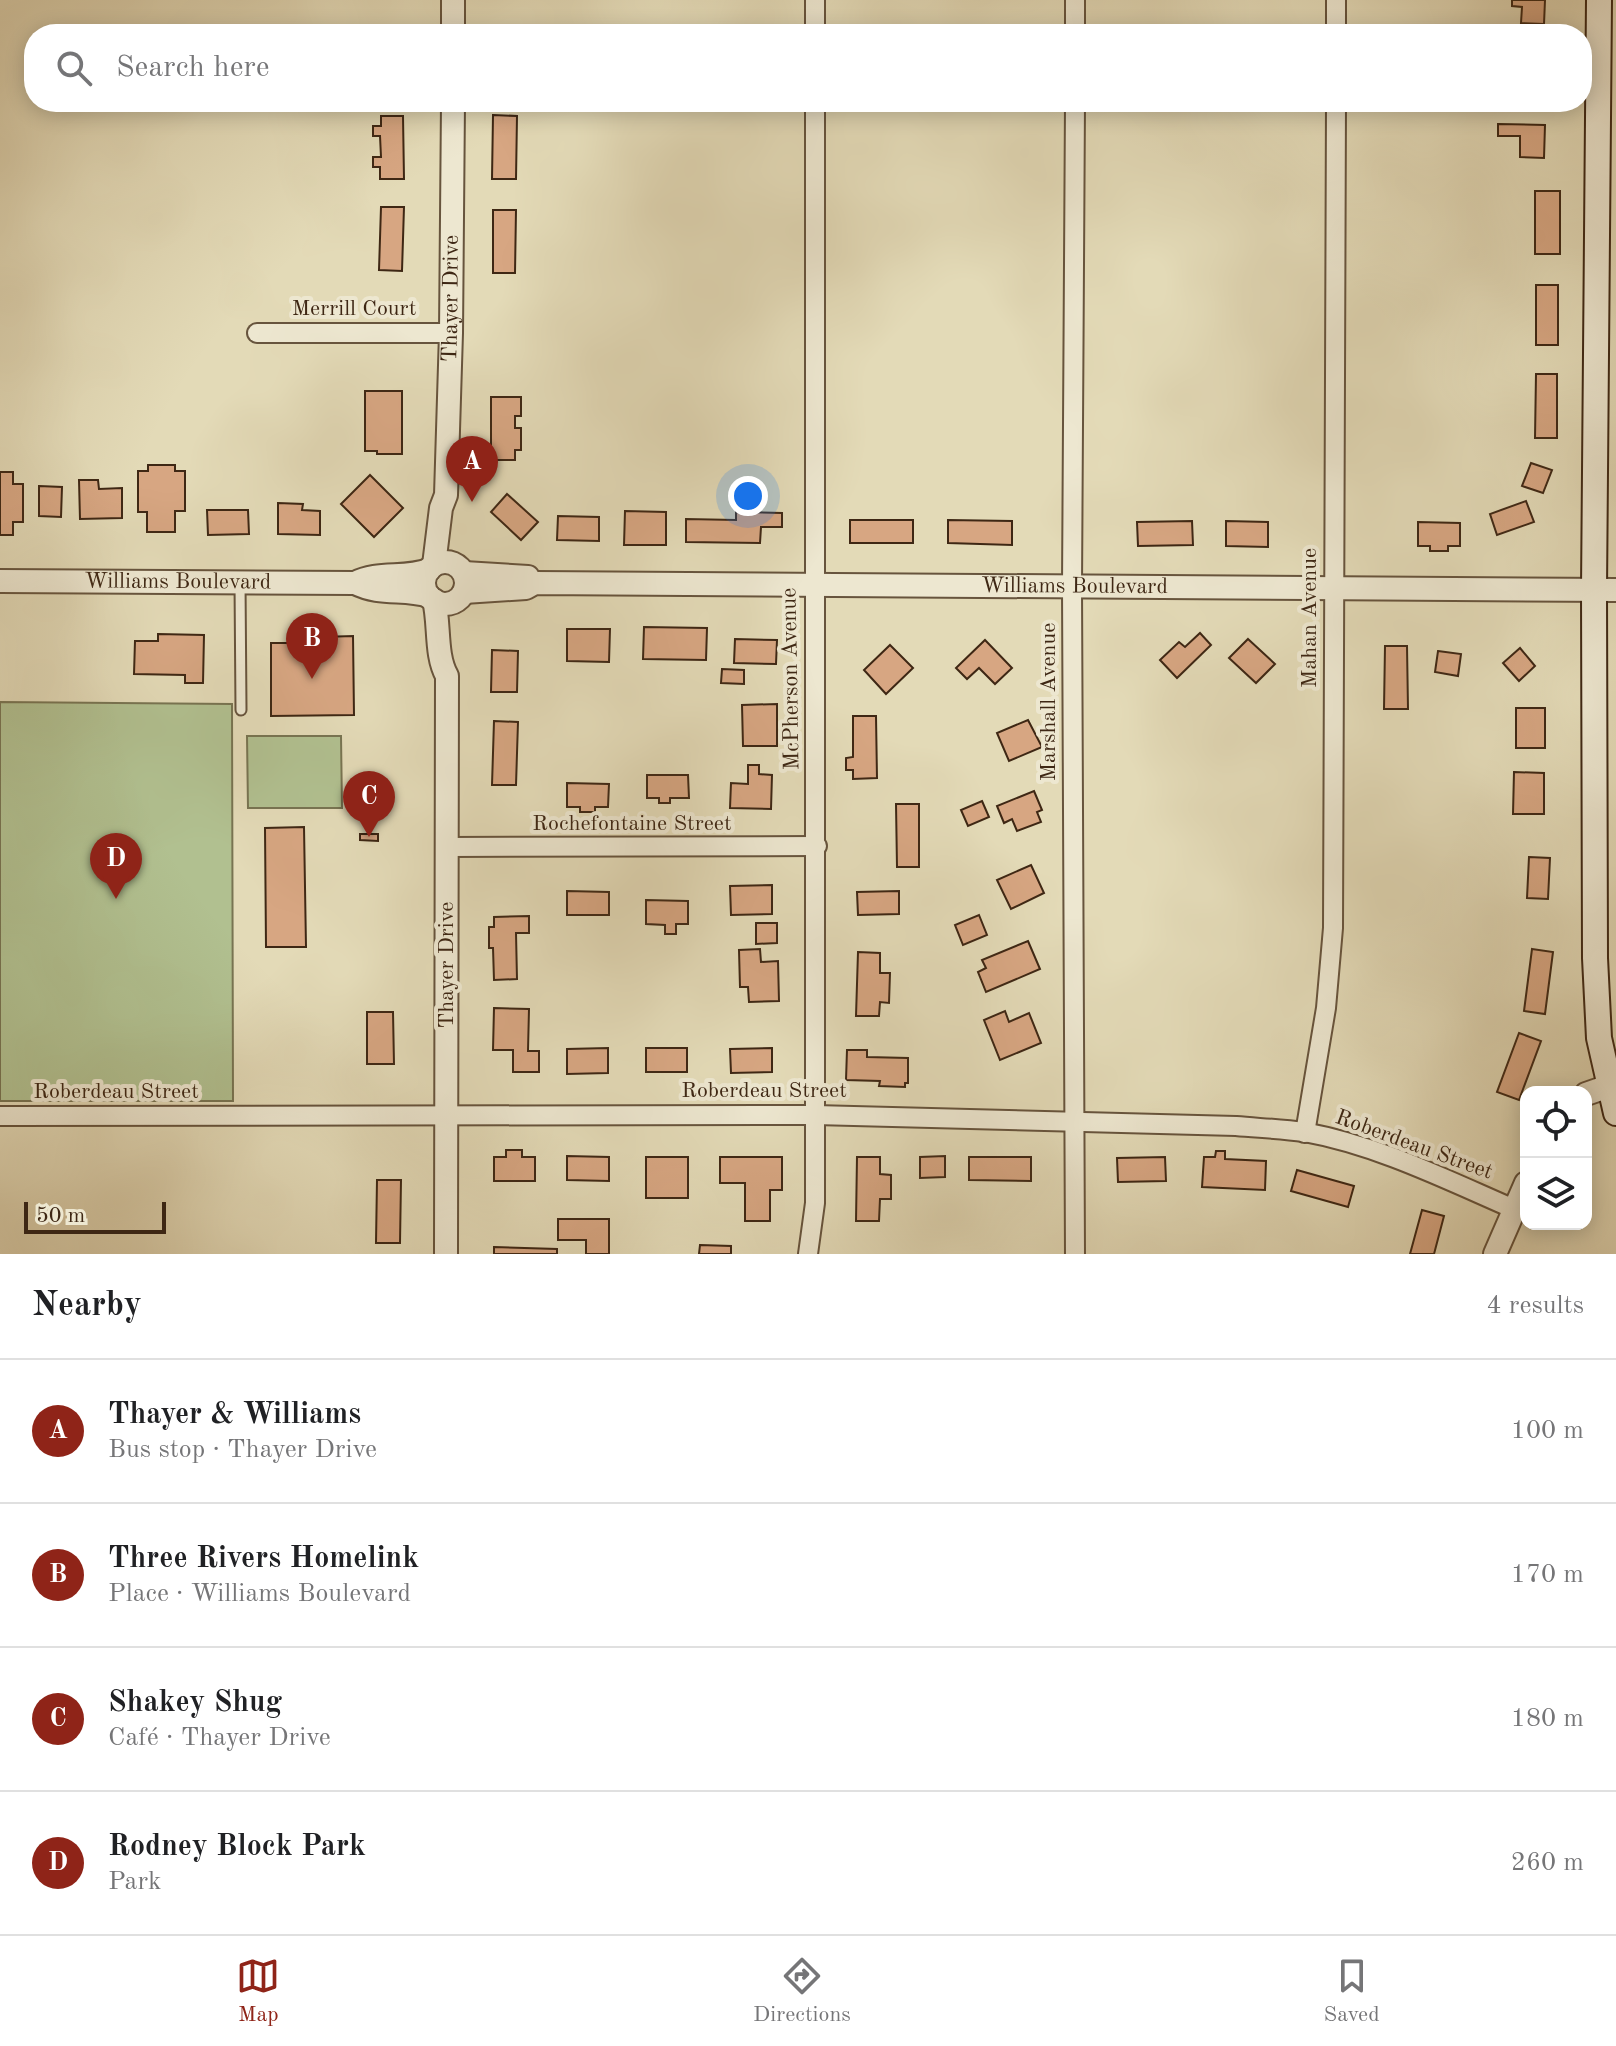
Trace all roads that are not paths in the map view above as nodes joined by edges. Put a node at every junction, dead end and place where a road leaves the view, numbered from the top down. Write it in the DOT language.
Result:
graph roads {
  1 [pos="453,0"];
  2 [pos="815,0"];
  3 [pos="1075,0"];
  4 [pos="1336,0"];
  5 [pos="1599,0"];
  6 [pos="453,24"];
  7 [pos="815,24"];
  8 [pos="1075,24"];
  9 [pos="1336,24"];
  10 [pos="453,112"];
  11 [pos="815,112"];
  12 [pos="1075,112"];
  13 [pos="1336,112"];
  14 [pos="257,333"];
  15 [pos="451,333"];
  16 [pos="446,495"];
  17 [pos="431,568"];
  18 [pos="0,581"];
  19 [pos="240,582"];
  20 [pos="355,583"];
  21 [pos="814,585"];
  22 [pos="1072,587"];
  23 [pos="1335,587"];
  24 [pos="451,588"];
  25 [pos="1605,590"];
  26 [pos="241,710"];
  27 [pos="817,846"];
  28 [pos="447,847"];
  29 [pos="1597,1090"];
  30 [pos="1616,1113"];
  31 [pos="815,1115"];
  32 [pos="0,1116"];
  33 [pos="446,1117"];
  34 [pos="1076,1121"];
  35 [pos="1305,1133"];
  36 [pos="1520,1196"];
  37 [pos="1514,1209"];
  38 [pos="446,1254"];
  39 [pos="808,1254"];
  40 [pos="1075,1254"];
  41 [pos="1495,1254"];
  1 -- 6 [label="street"];
  2 -- 7 [label="street"];
  3 -- 8 [label="street"];
  4 -- 9 [label="street"];
  5 -- 25 [label="main road"];
  10 -- 15 [label="street, Thayer Drive"];
  11 -- 21 [label="street, McPherson Avenue"];
  12 -- 22 [label="street, Marshall Avenue"];
  13 -- 23 [label="street, Mahan Avenue"];
  14 -- 15 [label="street, Merrill Court"];
  15 -- 16 [label="street, Thayer Drive"];
  16 -- 17 [label="street, Thayer Drive"];
  16 -- 24 [label="street, Thayer Drive"];
  17 -- 20 [label="street, Williams Boulevard"];
  17 -- 24 [label="street, Williams Boulevard"];
  17 -- 24 [label="street, Thayer Drive"];
  18 -- 19 [label="street, Williams Boulevard"];
  19 -- 20 [label="street, Williams Boulevard"];
  19 -- 26 [label="lane"];
  20 -- 24 [label="street, Williams Boulevard"];
  21 -- 22 [label="street, Williams Boulevard"];
  21 -- 24 [label="street, Williams Boulevard"];
  21 -- 27 [label="street, McPherson Avenue"];
  22 -- 23 [label="street, Williams Boulevard"];
  22 -- 34 [label="street, Marshall Avenue"];
  23 -- 25 [label="street, Williams Boulevard"];
  23 -- 35 [label="street, Mahan Avenue"];
  24 -- 28 [label="street, Thayer Drive"];
  25 -- 29 [label="main road"];
  27 -- 28 [label="street, Rochefontaine Street"];
  27 -- 31 [label="street, McPherson Avenue"];
  28 -- 33 [label="street, Thayer Drive"];
  29 -- 30 [label="main road"];
  31 -- 33 [label="street, Roberdeau Street"];
  31 -- 34 [label="street, Roberdeau Street"];
  31 -- 39 [label="street, McPherson Avenue"];
  32 -- 33 [label="street, Roberdeau Street"];
  33 -- 38 [label="street, Thayer Drive"];
  34 -- 35 [label="street, Roberdeau Street"];
  34 -- 40 [label="street, Marshall Avenue"];
  35 -- 37 [label="street, Roberdeau Street"];
  36 -- 37 [label="street"];
  37 -- 41 [label="street"];
}
